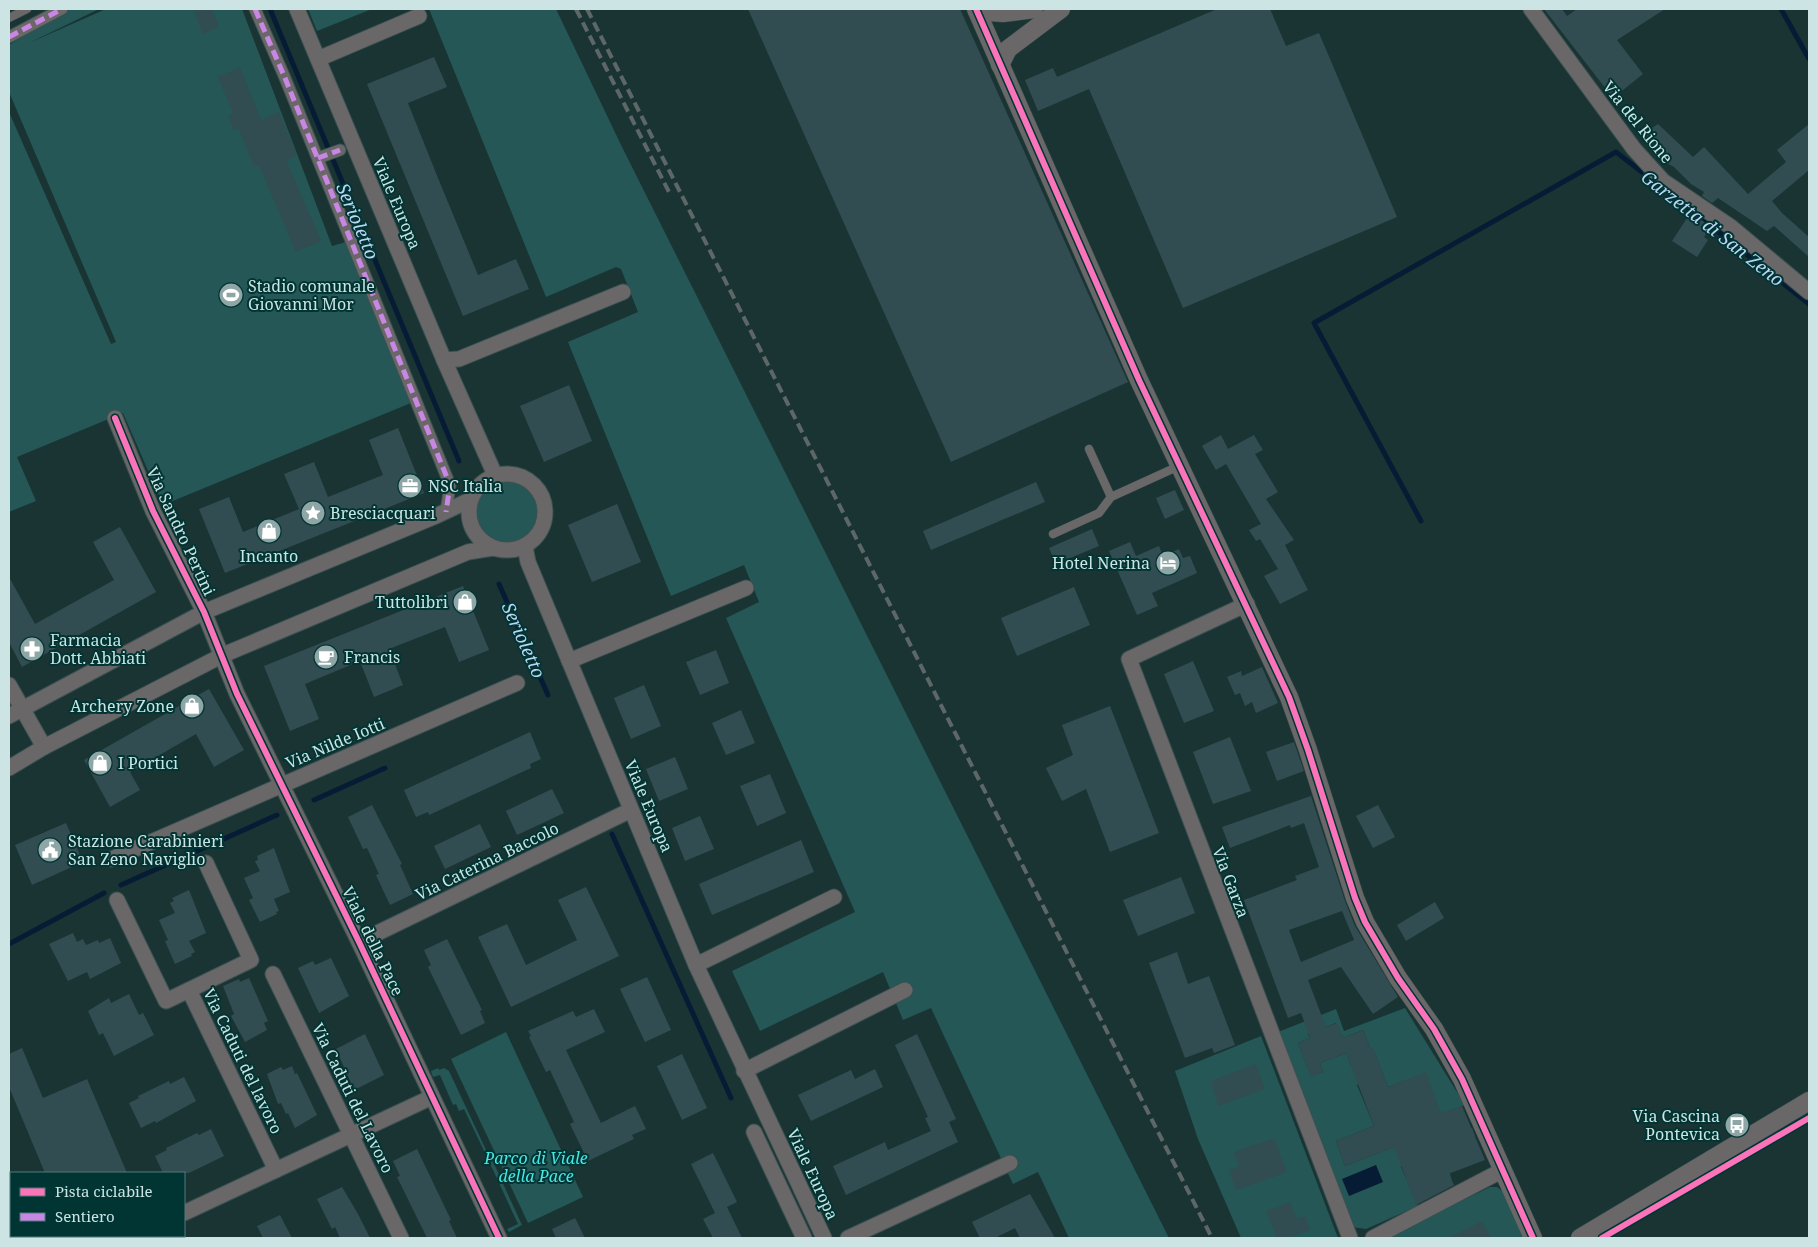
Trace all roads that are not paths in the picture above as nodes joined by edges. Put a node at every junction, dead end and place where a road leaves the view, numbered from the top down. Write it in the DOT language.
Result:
graph roads {
  1 [pos="27,9"];
  2 [pos="62,9"];
  3 [pos="255,9"];
  4 [pos="297,9"];
  5 [pos="1034,9"];
  6 [pos="1060,9"];
  7 [pos="1531,9"];
  8 [pos="976,10"];
  9 [pos="419,16"];
  10 [pos="9,18"];
  11 [pos="9,38"];
  12 [pos="318,59"];
  13 [pos="1000,65"];
  14 [pos="338,150"];
  15 [pos="320,157"];
  16 [pos="623,292"];
  17 [pos="1809,292"];
  18 [pos="444,360"];
  19 [pos="115,418"];
  20 [pos="1089,449"];
  21 [pos="1179,466"];
  22 [pos="495,475"];
  23 [pos="1111,497"];
  24 [pos="470,500"];
  25 [pos="446,512"];
  26 [pos="1053,534"];
  27 [pos="525,547"];
  28 [pos="492,548"];
  29 [pos="746,588"];
  30 [pos="1247,604"];
  31 [pos="204,612"];
  32 [pos="223,655"];
  33 [pos="569,661"];
  34 [pos="517,684"];
  35 [pos="9,685"];
  36 [pos="15,712"];
  37 [pos="44,747"];
  38 [pos="9,768"];
  39 [pos="282,785"];
  40 [pos="631,810"];
  41 [pos="112,859"];
  42 [pos="206,863"];
  43 [pos="834,897"];
  44 [pos="117,900"];
  45 [pos="359,942"];
  46 [pos="696,965"];
  47 [pos="273,974"];
  48 [pos="189,990"];
  49 [pos="905,990"];
  50 [pos="744,1071"];
  51 [pos="432,1097"];
  52 [pos="1809,1101"];
  53 [pos="754,1132"];
  54 [pos="352,1134"];
  55 [pos="1010,1162"];
  56 [pos="276,1170"];
  57 [pos="1501,1171"];
  58 [pos="185,1214"];
  59 [pos="401,1238"];
  60 [pos="499,1238"];
  61 [pos="804,1238"];
  62 [pos="824,1238"];
  63 [pos="848,1238"];
  64 [pos="1350,1238"];
  65 [pos="1373,1238"];
  66 [pos="1533,1238"];
  67 [pos="1580,1238"];
  1 -- 10 [label="lane"];
  2 -- 11 [label="street"];
  3 -- 15 [label="street"];
  4 -- 12 [label="street, Viale Europa"];
  5 -- 8 [label="street"];
  6 -- 13 [label="street"];
  7 -- 17 [label="street, Via del Rione"];
  8 -- 13 [label="street"];
  9 -- 12 [label="street"];
  12 -- 18 [label="street, Viale Europa"];
  13 -- 21 [label="street"];
  14 -- 15 [label="street"];
  15 -- 25 [label="street"];
  16 -- 18 [label="street"];
  18 -- 22 [label="street, Viale Europa"];
  19 -- 31 [label="street, Via Sandro Pertini"];
  20 -- 23 [label="lane"];
  21 -- 23 [label="lane"];
  21 -- 30 [label="street"];
  22 -- 24 [label="street"];
  22 -- 27 [label="street"];
  23 -- 26 [label="lane"];
  24 -- 25 [label="street, Via Sandro Pertini"];
  24 -- 28 [label="street"];
  25 -- 31 [label="street, Via Sandro Pertini"];
  27 -- 28 [label="street"];
  27 -- 33 [label="street, Viale Europa"];
  28 -- 32 [label="street"];
  29 -- 33 [label="street"];
  30 -- 57 [label="street"];
  30 -- 64 [label="street, Via Garza"];
  31 -- 32 [label="street, Via Sandro Pertini"];
  31 -- 36 [label="street, Via Sandro Pertini"];
  32 -- 37 [label="street"];
  32 -- 39 [label="street, Viale della Pace"];
  33 -- 40 [label="street, Viale Europa"];
  34 -- 39 [label="street, Via Nilde Iotti"];
  35 -- 36 [label="street"];
  36 -- 37 [label="street"];
  37 -- 38 [label="street"];
  39 -- 41 [label="street, Via Nilde Iotti"];
  39 -- 45 [label="street, Viale della Pace"];
  40 -- 45 [label="street, Via Caterina Baccolo"];
  40 -- 46 [label="street, Viale Europa"];
  42 -- 48 [label="street, Via Caduti del lavoro"];
  43 -- 46 [label="street"];
  44 -- 48 [label="street"];
  45 -- 51 [label="street, Viale della Pace"];
  46 -- 50 [label="street, Viale Europa"];
  47 -- 54 [label="street, Via Caduti del Lavoro"];
  48 -- 56 [label="street, Via Caduti del lavoro"];
  49 -- 50 [label="street"];
  50 -- 62 [label="street, Viale Europa"];
  51 -- 54 [label="street, Via Caduti del lavoro"];
  51 -- 60 [label="street, Viale della Pace"];
  52 -- 67 [label="street"];
  53 -- 61 [label="street"];
  54 -- 56 [label="street, Via Caduti del lavoro"];
  54 -- 59 [label="street, Via Caduti del Lavoro"];
  55 -- 63 [label="street, Viale Europa"];
  56 -- 58 [label="street, Via Caduti del lavoro"];
  57 -- 65 [label="street"];
  57 -- 66 [label="street"];
}
